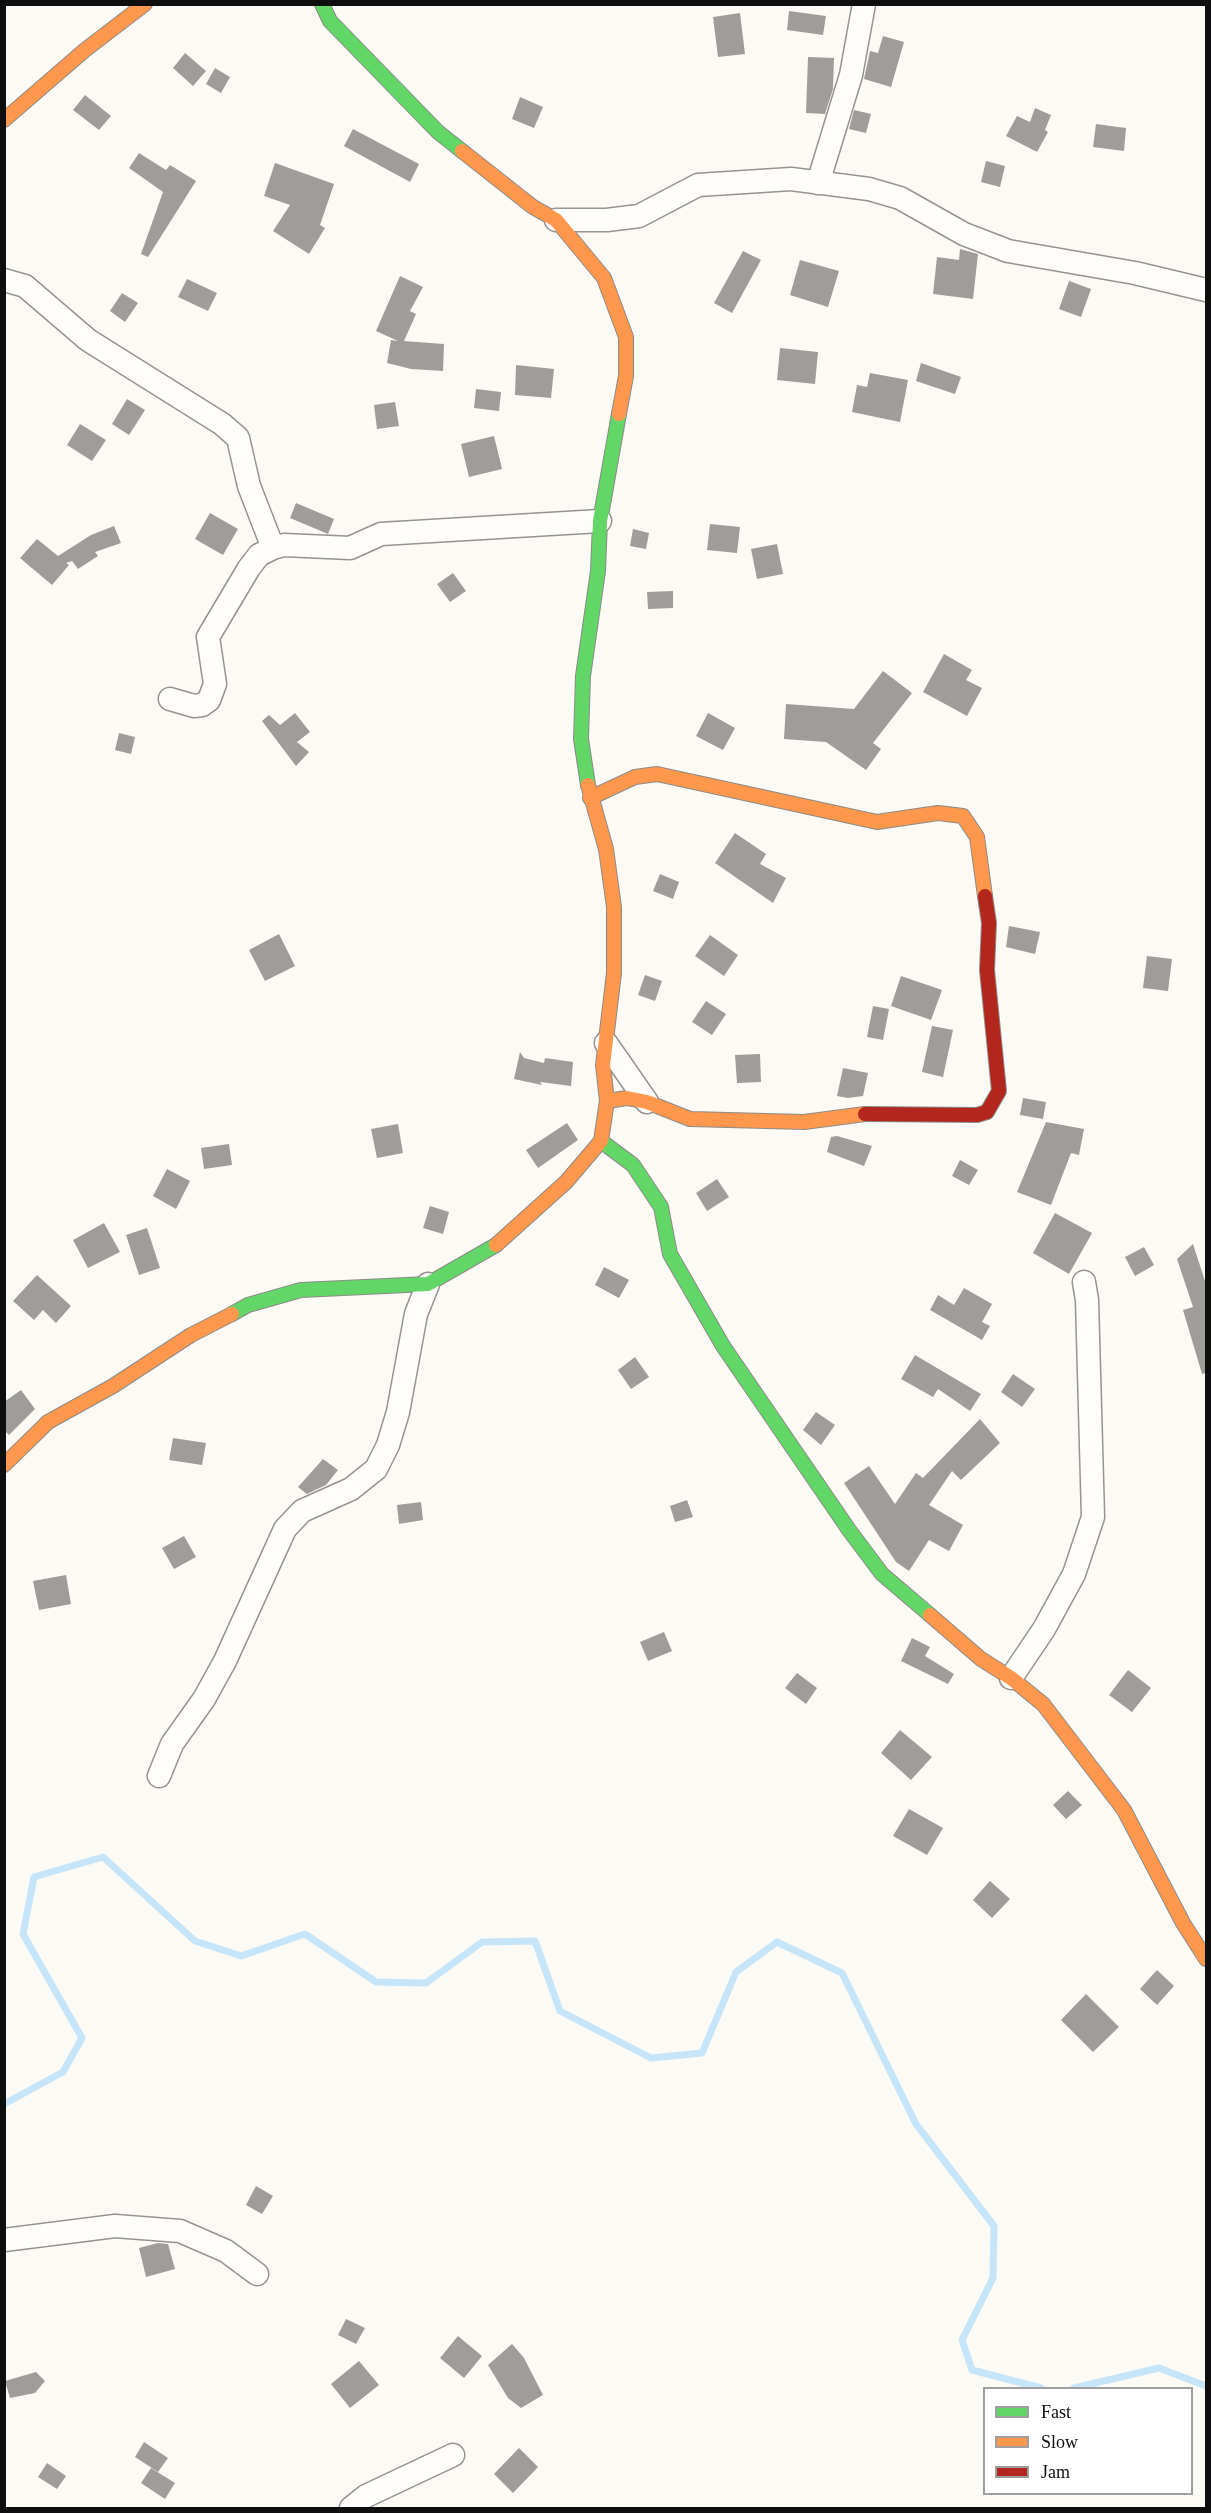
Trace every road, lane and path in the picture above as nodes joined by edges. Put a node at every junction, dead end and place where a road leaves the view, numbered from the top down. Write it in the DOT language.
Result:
graph roads {
  1 [pos="145,4"];
  2 [pos="322,4"];
  3 [pos="864,4"];
  4 [pos="4,120"];
  5 [pos="818,183"];
  6 [pos="556,220"];
  7 [pos="4,280"];
  8 [pos="1206,290"];
  9 [pos="600,521"];
  10 [pos="273,548"];
  11 [pos="170,699"];
  12 [pos="590,798"];
  13 [pos="606,1043"];
  14 [pos="607,1101"];
  15 [pos="647,1102"];
  16 [pos="601,1141"];
  17 [pos="1084,1282"];
  18 [pos="428,1284"];
  19 [pos="4,1465"];
  20 [pos="1011,1678"];
  21 [pos="159,1776"];
  22 [pos="1206,1959"];
  23 [pos="4,2240"];
  24 [pos="256,2274"];
  25 [pos="453,2455"];
  26 [pos="351,2508"];
  1 -- 4 [label="street"];
  2 -- 6 [label="street"];
  3 -- 5 [label="street"];
  5 -- 6 [label="street"];
  5 -- 8 [label="street"];
  6 -- 9 [label="street"];
  7 -- 10 [label="street"];
  9 -- 10 [label="street"];
  9 -- 12 [label="street"];
  10 -- 11 [label="street"];
  12 -- 13 [label="street"];
  12 -- 15 [label="street"];
  13 -- 14 [label="street"];
  13 -- 15 [label="street"];
  14 -- 15 [label="street"];
  14 -- 16 [label="street"];
  16 -- 18 [label="street"];
  16 -- 20 [label="street"];
  17 -- 20 [label="street"];
  18 -- 19 [label="street"];
  18 -- 21 [label="street"];
  20 -- 22 [label="street"];
  23 -- 24 [label="street"];
  25 -- 26 [label="street"];
}
